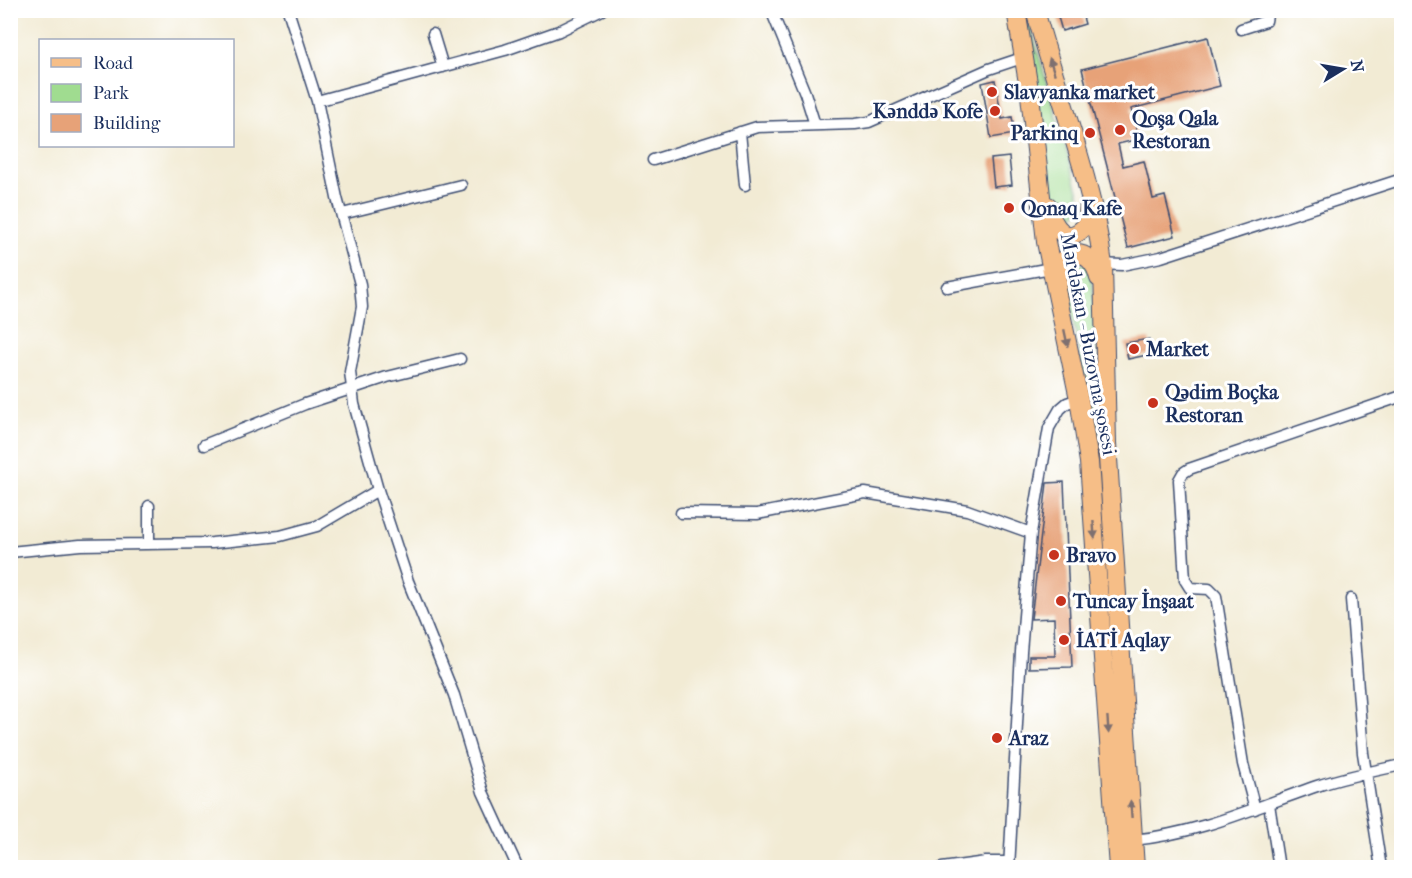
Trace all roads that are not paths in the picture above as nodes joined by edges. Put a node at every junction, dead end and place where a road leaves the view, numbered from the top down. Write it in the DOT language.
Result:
graph roads {
  1 [pos="288,10"];
  2 [pos="602,10"];
  3 [pos="771,10"];
  4 [pos="1016,10"];
  5 [pos="1035,10"];
  6 [pos="1268,10"];
  7 [pos="580,15"];
  8 [pos="1241,29"];
  9 [pos="433,34"];
  10 [pos="1025,57"];
  11 [pos="442,67"];
  12 [pos="316,101"];
  13 [pos="815,125"];
  14 [pos="740,132"];
  15 [pos="653,160"];
  16 [pos="1039,169"];
  17 [pos="1401,179"];
  18 [pos="461,184"];
  19 [pos="745,185"];
  20 [pos="1089,189"];
  21 [pos="342,214"];
  22 [pos="1099,265"];
  23 [pos="1051,268"];
  24 [pos="947,287"];
  25 [pos="1060,308"];
  26 [pos="460,359"];
  27 [pos="351,389"];
  28 [pos="1401,396"];
  29 [pos="1079,399"];
  30 [pos="204,445"];
  31 [pos="378,490"];
  32 [pos="149,506"];
  33 [pos="681,513"];
  34 [pos="1031,533"];
  35 [pos="149,544"];
  36 [pos="10,552"];
  37 [pos="1351,599"];
  38 [pos="1401,765"];
  39 [pos="1366,773"];
  40 [pos="1269,804"];
  41 [pos="1256,809"];
  42 [pos="1133,840"];
  43 [pos="1009,865"];
  44 [pos="518,867"];
  45 [pos="942,867"];
  46 [pos="1118,867"];
  47 [pos="1135,867"];
  48 [pos="1279,867"];
  49 [pos="1381,867"];
  1 -- 12 [label="street"];
  2 -- 7 [label="street"];
  3 -- 13 [label="street"];
  4 -- 10 [label="main road, Mərdəkan - Buzovna şosesi"];
  20 -- 5 [label="main road, Mərdəkan - Buzovna şosesi, one-way"];
  6 -- 8 [label="street"];
  7 -- 11 [label="street"];
  9 -- 11 [label="street"];
  10 -- 13 [label="street"];
  10 -- 16 [label="main road, Mərdəkan - Buzovna şosesi"];
  11 -- 12 [label="street"];
  12 -- 21 [label="street"];
  13 -- 14 [label="street"];
  14 -- 15 [label="street"];
  14 -- 19 [label="street"];
  16 -- 20 [label="main road"];
  16 -- 23 [label="main road, Mərdəkan - Buzovna şosesi"];
  17 -- 22 [label="street"];
  18 -- 21 [label="street"];
  20 -- 22 [label="main road, Mərdəkan - Buzovna şosesi"];
  21 -- 27 [label="street"];
  22 -- 25 [label="main road"];
  42 -- 22 [label="main road, Mərdəkan - Buzovna şosesi, one-way"];
  23 -- 24 [label="street"];
  23 -- 25 [label="main road, Mərdəkan - Buzovna şosesi"];
  25 -- 29 [label="main road, Mərdəkan - Buzovna şosesi, one-way"];
  26 -- 27 [label="street"];
  27 -- 30 [label="street"];
  27 -- 31 [label="street"];
  28 -- 41 [label="street"];
  29 -- 34 [label="street"];
  29 -- 46 [label="main road, Mərdəkan - Buzovna şosesi, one-way"];
  31 -- 35 [label="street"];
  31 -- 44 [label="street"];
  32 -- 35 [label="street"];
  33 -- 34 [label="street"];
  34 -- 43 [label="street"];
  35 -- 36 [label="street"];
  37 -- 39 [label="street"];
  38 -- 39 [label="street"];
  39 -- 40 [label="street"];
  39 -- 49 [label="street"];
  40 -- 41 [label="street"];
  40 -- 48 [label="street"];
  41 -- 42 [label="street"];
  42 -- 47 [label="main road, Mərdəkan - Buzovna şosesi"];
  43 -- 45 [label="street"];
}
